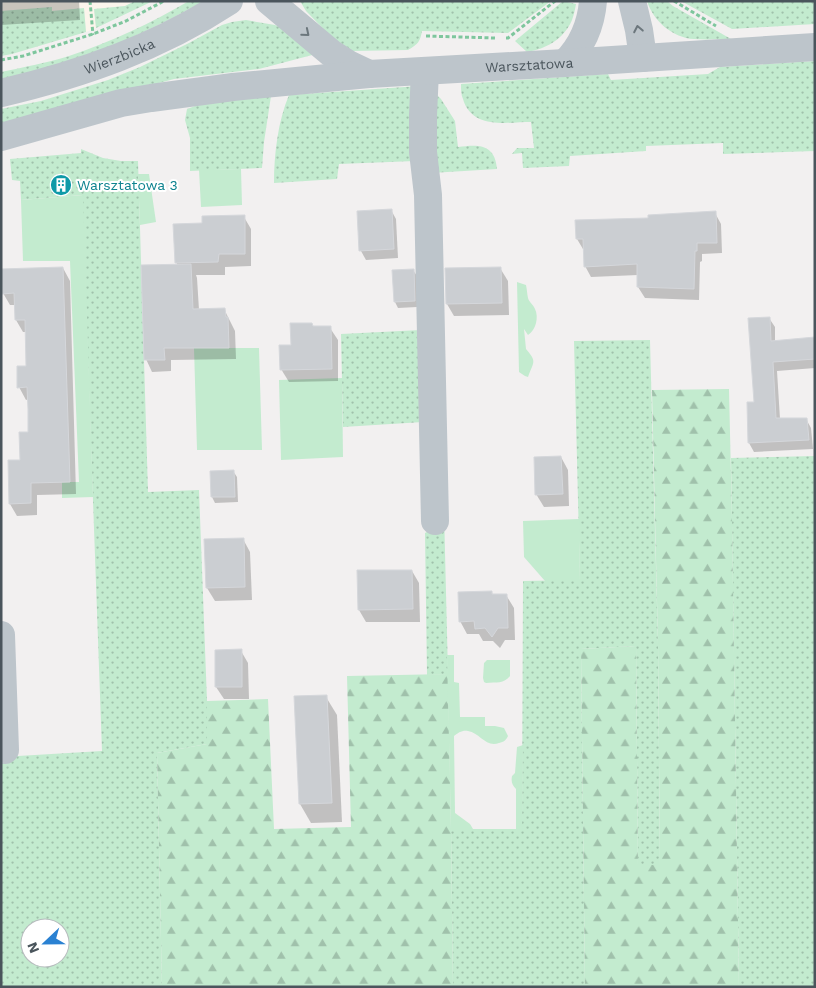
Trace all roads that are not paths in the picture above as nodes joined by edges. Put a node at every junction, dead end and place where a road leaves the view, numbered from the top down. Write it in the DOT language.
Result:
graph roads {
  1 [pos="229,1"];
  2 [pos="269,1"];
  3 [pos="632,1"];
  4 [pos="593,4"];
  5 [pos="815,47"];
  6 [pos="642,58"];
  7 [pos="610,60"];
  8 [pos="565,64"];
  9 [pos="425,71"];
  10 [pos="369,74"];
  11 [pos="1,93"];
  12 [pos="1,137"];
  13 [pos="435,521"];
  14 [pos="1,635"];
  15 [pos="5,750"];
  1 -- 11 [label="street, Wierzbicka"];
  2 -- 10 [label="street, Warsztatowa, one-way"];
  6 -- 3 [label="street, one-way"];
  4 -- 7 [label="street"];
  4 -- 8 [label="street"];
  5 -- 6 [label="street, Warsztatowa"];
  6 -- 7 [label="street, Warsztatowa"];
  7 -- 8 [label="street, Warsztatowa"];
  8 -- 9 [label="street, Warsztatowa"];
  9 -- 10 [label="street, Warsztatowa"];
  9 -- 13 [label="street"];
  10 -- 12 [label="street"];
  14 -- 15 [label="street"];
}
